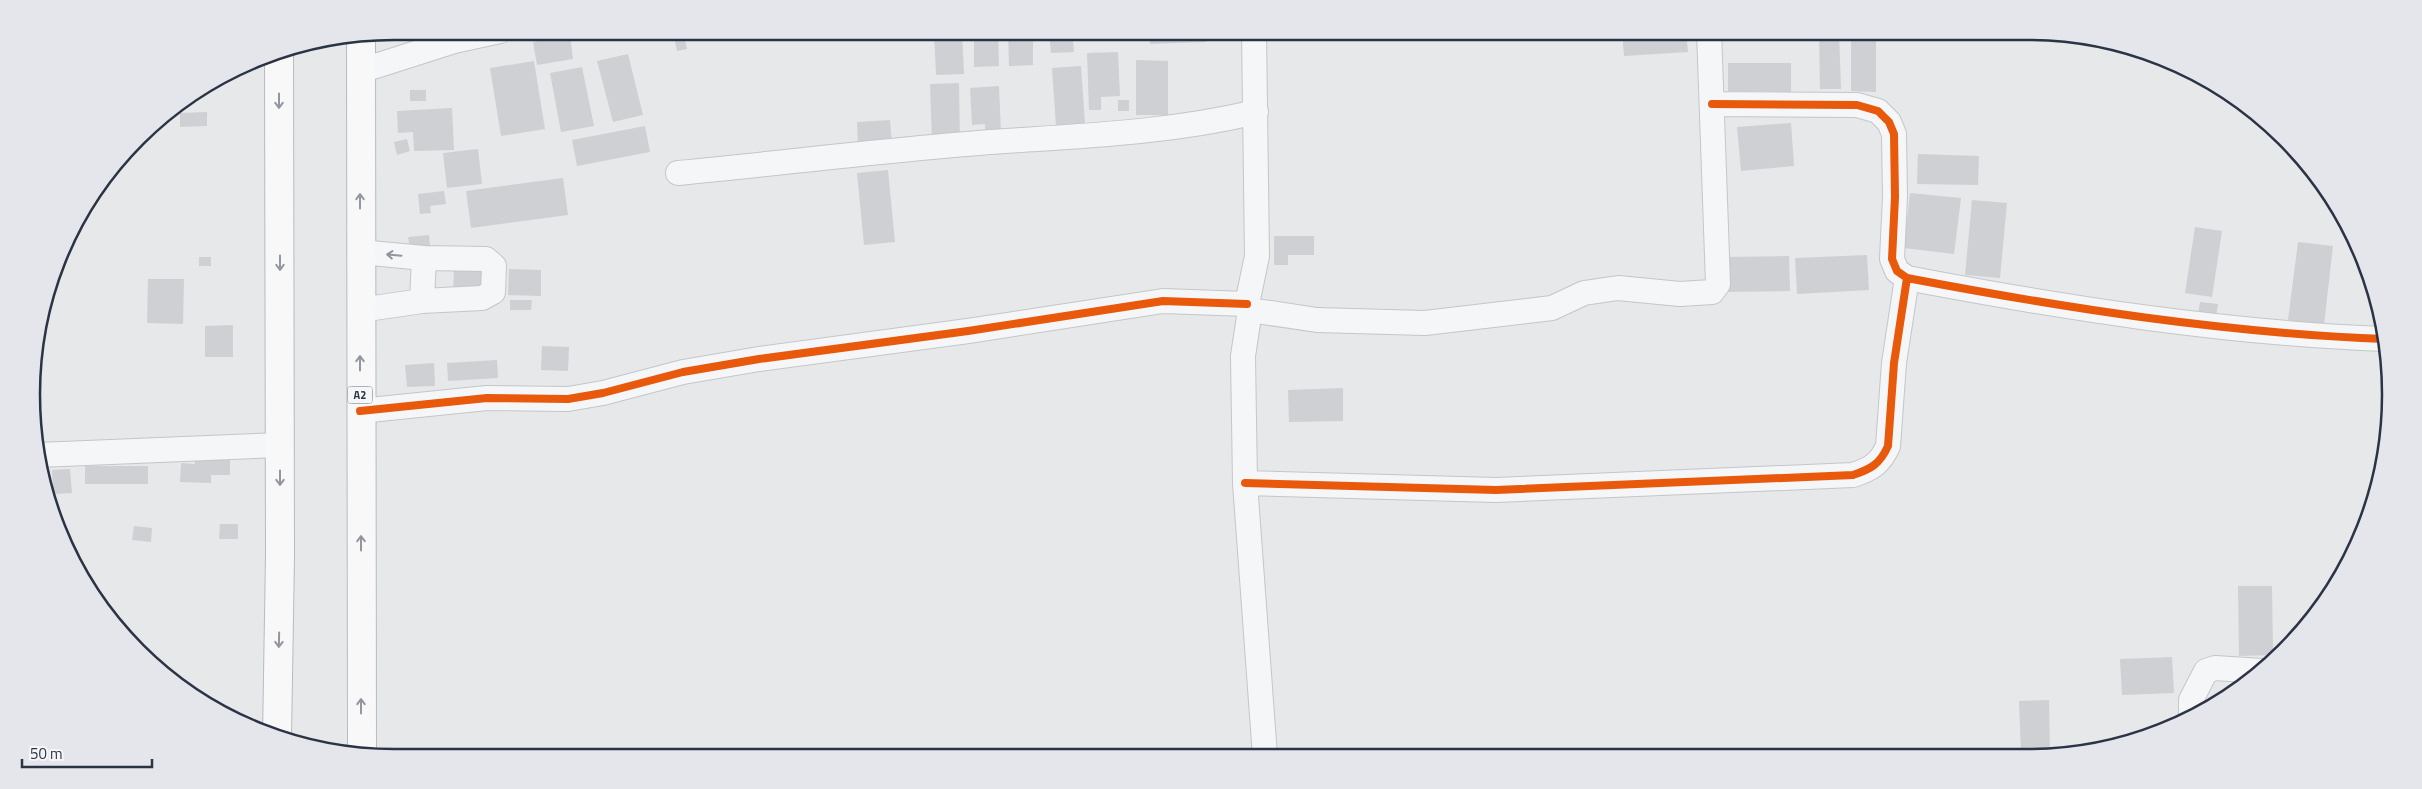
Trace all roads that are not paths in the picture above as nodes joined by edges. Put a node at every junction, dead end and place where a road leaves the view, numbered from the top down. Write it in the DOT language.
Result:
graph roads {
  1 [pos="459,40"];
  2 [pos="1254,40"];
  3 [pos="1709,40"];
  4 [pos="361,42"];
  5 [pos="279,60"];
  6 [pos="360,71"];
  7 [pos="1712,104"];
  8 [pos="1256,112"];
  9 [pos="678,173"];
  10 [pos="360,252"];
  11 [pos="424,258"];
  12 [pos="1907,278"];
  13 [pos="422,301"];
  14 [pos="1249,307"];
  15 [pos="360,310"];
  16 [pos="2377,338"];
  17 [pos="360,411"];
  18 [pos="280,445"];
  19 [pos="45,455"];
  20 [pos="1245,483"];
  21 [pos="2250,670"];
  22 [pos="2191,709"];
  23 [pos="277,729"];
  24 [pos="362,747"];
  25 [pos="1265,749"];
  1 -- 6 [label="street"];
  2 -- 8 [label="street"];
  3 -- 7 [label="street"];
  4 -- 6 [label="highway, A2"];
  5 -- 18 [label="highway, one-way"];
  10 -- 6 [label="highway, A2, one-way"];
  7 -- 12 [label="street"];
  7 -- 14 [label="street"];
  8 -- 9 [label="street"];
  8 -- 14 [label="street"];
  11 -- 10 [label="street, one-way"];
  10 -- 15 [label="highway, A2"];
  11 -- 13 [label="street"];
  11 -- 13 [label="street"];
  12 -- 16 [label="street"];
  12 -- 20 [label="street"];
  13 -- 15 [label="street"];
  14 -- 17 [label="street"];
  14 -- 20 [label="street"];
  17 -- 15 [label="highway, A2, one-way"];
  24 -- 17 [label="highway, A2, one-way"];
  18 -- 19 [label="street"];
  18 -- 23 [label="highway, one-way"];
  20 -- 25 [label="street"];
  21 -- 22 [label="street"];
}
